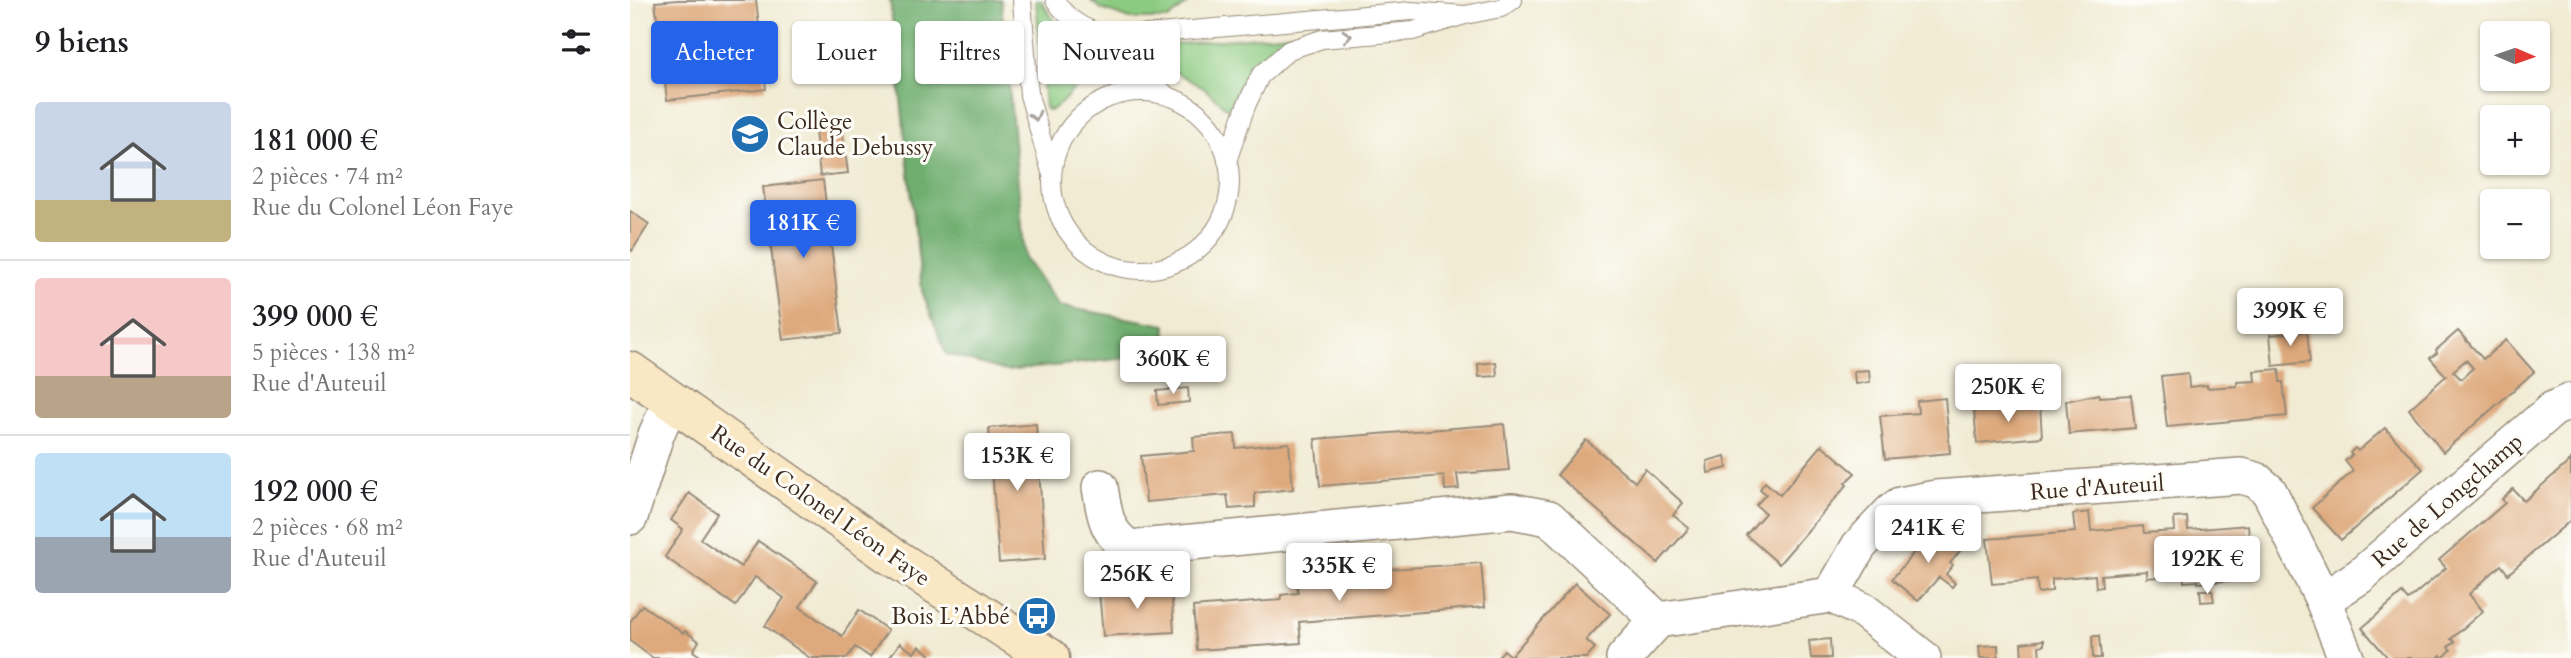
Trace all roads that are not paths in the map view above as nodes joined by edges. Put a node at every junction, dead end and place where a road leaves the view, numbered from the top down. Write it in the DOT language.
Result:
graph roads {
  1 [pos="1022,0"];
  2 [pos="1055,0"];
  3 [pos="1513,0"];
  4 [pos="1465,15"];
  5 [pos="1075,21"];
  6 [pos="1180,32"];
  7 [pos="1154,84"];
  8 [pos="1166,96"];
  9 [pos="1227,161"];
  10 [pos="1052,175"];
  11 [pos="630,371"];
  12 [pos="671,400"];
  13 [pos="2571,401"];
  14 [pos="1100,487"];
  15 [pos="630,517"];
  16 [pos="1831,595"];
  17 [pos="2323,600"];
  18 [pos="1658,620"];
  19 [pos="1050,658"];
  20 [pos="1625,658"];
  21 [pos="1923,658"];
  22 [pos="2346,658"];
  1 -- 10 [label="lane, one-way"];
  2 -- 5 [label="lane"];
  3 -- 4 [label="lane"];
  4 -- 6 [label="lane"];
  9 -- 4 [label="lane, one-way"];
  7 -- 8 [label="lane"];
  8 -- 9 [label="lane"];
  8 -- 10 [label="lane"];
  9 -- 10 [label="lane"];
  11 -- 12 [label="street, Rue du Colonel Léon Faye"];
  12 -- 15 [label="street"];
  12 -- 19 [label="street, Rue du Colonel Léon Faye"];
  13 -- 17 [label="street, Rue de Longchamp"];
  14 -- 18 [label="street"];
  16 -- 17 [label="street, Rue d'Auteuil"];
  16 -- 18 [label="street"];
  16 -- 21 [label="street"];
  17 -- 22 [label="street, Rue d'Auteuil"];
  18 -- 20 [label="street"];
}
